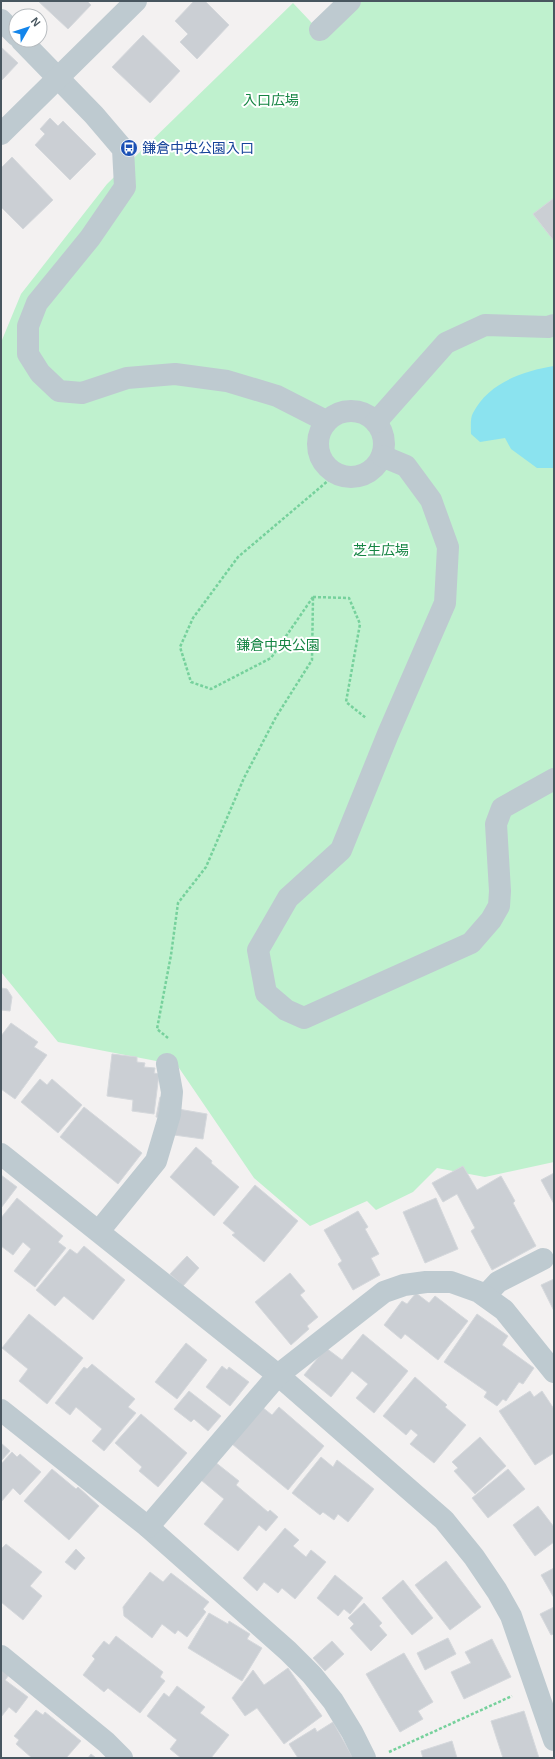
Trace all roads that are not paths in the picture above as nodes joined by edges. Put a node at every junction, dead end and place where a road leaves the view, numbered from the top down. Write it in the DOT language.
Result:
graph roads {
  1 [pos="136,1"];
  2 [pos="350,1"];
  3 [pos="320,30"];
  4 [pos="29,48"];
  5 [pos="59,78"];
  6 [pos="1,134"];
  7 [pos="554,325"];
  8 [pos="326,421"];
  9 [pos="376,422"];
  10 [pos="382,456"];
  11 [pos="554,779"];
  12 [pos="167,1064"];
  13 [pos="1,1154"];
  14 [pos="99,1231"];
  15 [pos="543,1259"];
  16 [pos="485,1296"];
  17 [pos="554,1372"];
  18 [pos="278,1374"];
  19 [pos="1,1410"];
  20 [pos="148,1528"];
  21 [pos="1,1656"];
  22 [pos="554,1740"];
  23 [pos="374,1756"];
  24 [pos="122,1758"];
  1 -- 5 [label="street"];
  2 -- 3 [label="street"];
  4 -- 5 [label="street"];
  5 -- 6 [label="street"];
  5 -- 8 [label="street"];
  7 -- 9 [label="street"];
  8 -- 9 [label="street"];
  8 -- 10 [label="street"];
  9 -- 10 [label="street"];
  10 -- 11 [label="street"];
  12 -- 14 [label="street"];
  13 -- 14 [label="street"];
  14 -- 18 [label="street"];
  15 -- 16 [label="street"];
  16 -- 17 [label="street"];
  16 -- 18 [label="street"];
  18 -- 20 [label="street"];
  18 -- 22 [label="street"];
  19 -- 20 [label="street"];
  20 -- 23 [label="street"];
  21 -- 24 [label="street"];
}
